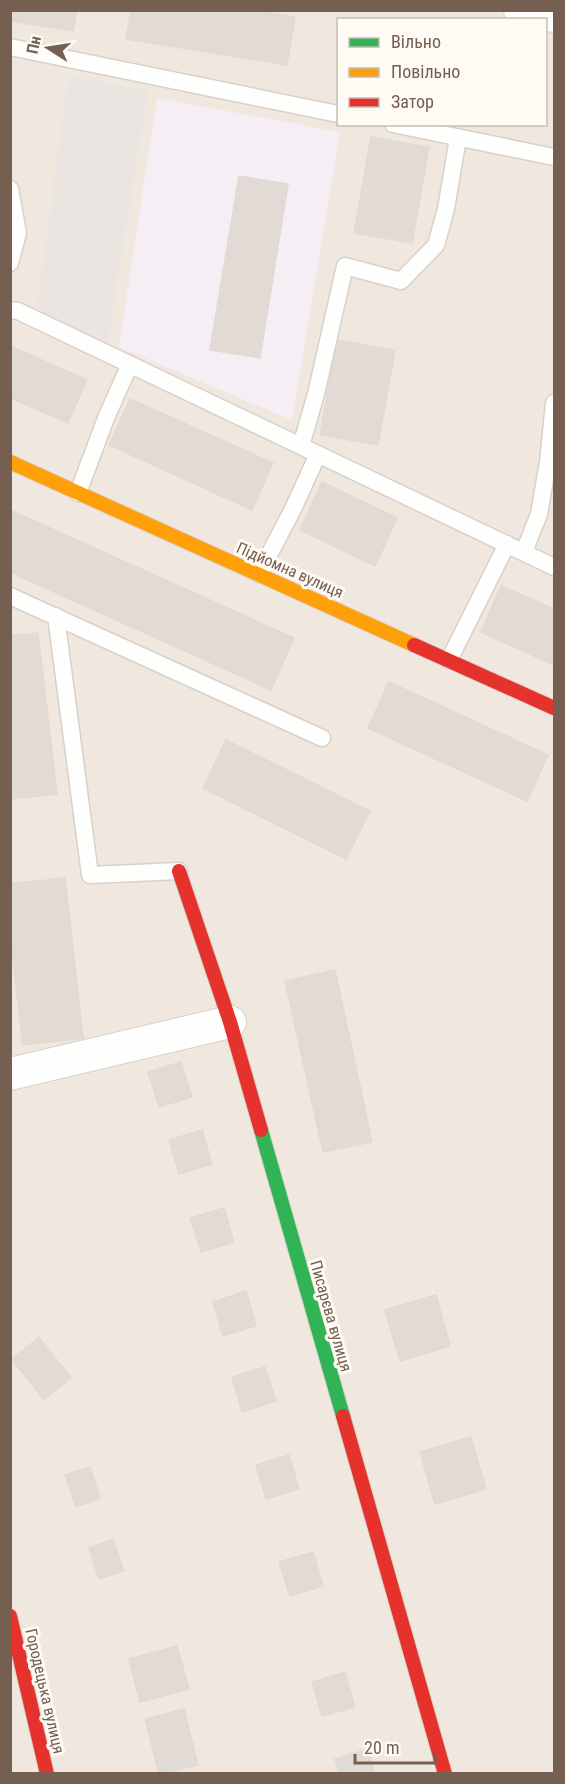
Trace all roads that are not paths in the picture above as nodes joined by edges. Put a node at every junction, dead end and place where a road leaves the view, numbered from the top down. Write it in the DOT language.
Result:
graph roads {
  1 [pos="520,10"];
  2 [pos="555,16"];
  3 [pos="10,47"];
  4 [pos="337,114"];
  5 [pos="402,126"];
  6 [pos="458,138"];
  7 [pos="555,157"];
  8 [pos="10,189"];
  9 [pos="10,262"];
  10 [pos="10,310"];
  11 [pos="129,364"];
  12 [pos="555,403"];
  13 [pos="302,446"];
  14 [pos="318,454"];
  15 [pos="10,462"];
  16 [pos="78,493"];
  17 [pos="507,544"];
  18 [pos="524,552"];
  19 [pos="555,567"];
  20 [pos="258,574"];
  21 [pos="10,596"];
  22 [pos="56,616"];
  23 [pos="449,660"];
  24 [pos="555,708"];
  25 [pos="322,738"];
  26 [pos="179,871"];
  27 [pos="230,1022"];
  28 [pos="10,1074"];
  29 [pos="10,1616"];
  30 [pos="47,1773"];
  31 [pos="445,1773"];
  1 -- 2 [label="street"];
  3 -- 4 [label="lane"];
  5 -- 6 [label="lane"];
  6 -- 7 [label="lane"];
  6 -- 13 [label="lane"];
  8 -- 9 [label="lane"];
  10 -- 11 [label="lane"];
  11 -- 13 [label="lane"];
  11 -- 16 [label="lane"];
  12 -- 18 [label="lane"];
  13 -- 14 [label="lane"];
  14 -- 17 [label="lane"];
  14 -- 20 [label="lane"];
  15 -- 16 [label="street, Підйомна вулиця"];
  16 -- 20 [label="street, Підйомна вулиця"];
  17 -- 18 [label="lane"];
  17 -- 23 [label="lane"];
  18 -- 19 [label="lane"];
  20 -- 23 [label="street, Підйомна вулиця"];
  21 -- 22 [label="lane"];
  22 -- 25 [label="lane"];
  22 -- 26 [label="lane"];
  23 -- 24 [label="street, Підйомна вулиця"];
  26 -- 27 [label="street, Писарєва вулиця"];
  27 -- 28 [label="street"];
  27 -- 31 [label="street, Писарєва вулиця"];
  29 -- 30 [label="street, Городецька вулиця"];
}
